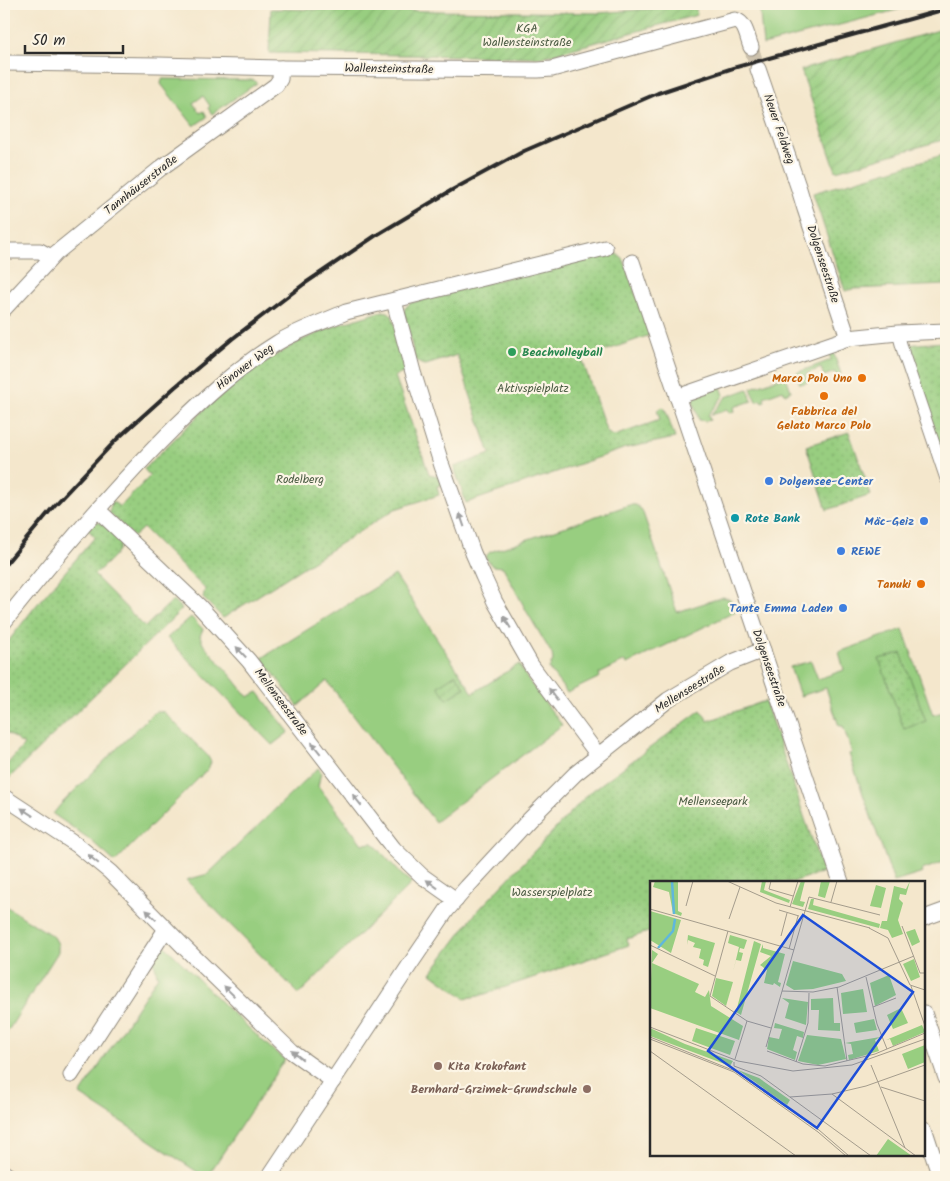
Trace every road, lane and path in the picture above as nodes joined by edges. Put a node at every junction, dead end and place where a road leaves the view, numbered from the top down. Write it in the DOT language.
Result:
graph roads {
  1 [pos="750,47"];
  2 [pos="4,63"];
  3 [pos="281,68"];
  4 [pos="758,69"];
  5 [pos="799,189"];
  6 [pos="605,248"];
  7 [pos="4,251"];
  8 [pos="51,257"];
  9 [pos="632,262"];
  10 [pos="394,301"];
  11 [pos="4,309"];
  12 [pos="946,331"];
  13 [pos="898,333"];
  14 [pos="848,338"];
  15 [pos="678,397"];
  16 [pos="946,479"];
  17 [pos="98,510"];
  18 [pos="4,622"];
  19 [pos="763,650"];
  20 [pos="598,755"];
  21 [pos="4,797"];
  22 [pos="841,881"];
  23 [pos="456,900"];
  24 [pos="946,910"];
  25 [pos="925,918"];
  26 [pos="166,929"];
  27 [pos="925,1016"];
  28 [pos="71,1075"];
  29 [pos="946,1078"];
  30 [pos="333,1081"];
  31 [pos="925,1130"];
  32 [pos="941,1170"];
  33 [pos="4,1173"];
  34 [pos="10,1177"];
  35 [pos="269,1177"];
  1 -- 3 [label="street, Wallensteinstraße"];
  2 -- 3 [label="street, Wallensteinstraße"];
  3 -- 8 [label="street, Tannhäuserstraße"];
  4 -- 5 [label="street, Neuer Feldweg"];
  5 -- 14 [label="street, Dolgenseestraße"];
  6 -- 10 [label="street, Hönower Weg"];
  7 -- 8 [label="street"];
  8 -- 11 [label="street, Tannhäuserstraße"];
  9 -- 15 [label="street, Dolgenseestraße"];
  10 -- 17 [label="street, Hönower Weg"];
  20 -- 10 [label="street, one-way"];
  12 -- 13 [label="street"];
  13 -- 14 [label="street"];
  13 -- 16 [label="street"];
  14 -- 15 [label="street"];
  15 -- 19 [label="street, Dolgenseestraße"];
  17 -- 18 [label="street, Hönower Weg"];
  23 -- 17 [label="street, Mellenseestraße, one-way"];
  19 -- 20 [label="street, Mellenseestraße"];
  19 -- 22 [label="street, Dolgenseestraße"];
  20 -- 23 [label="street, Mellenseestraße"];
  26 -- 21 [label="street, one-way"];
  23 -- 30 [label="street, Mellenseestraße"];
  24 -- 25 [label="street"];
  26 -- 28 [label="street"];
  30 -- 26 [label="street, one-way"];
  27 -- 29 [label="street"];
  30 -- 35 [label="street, Mellenseestraße"];
  31 -- 32 [label="street"];
  33 -- 34 [label="street"];
}
